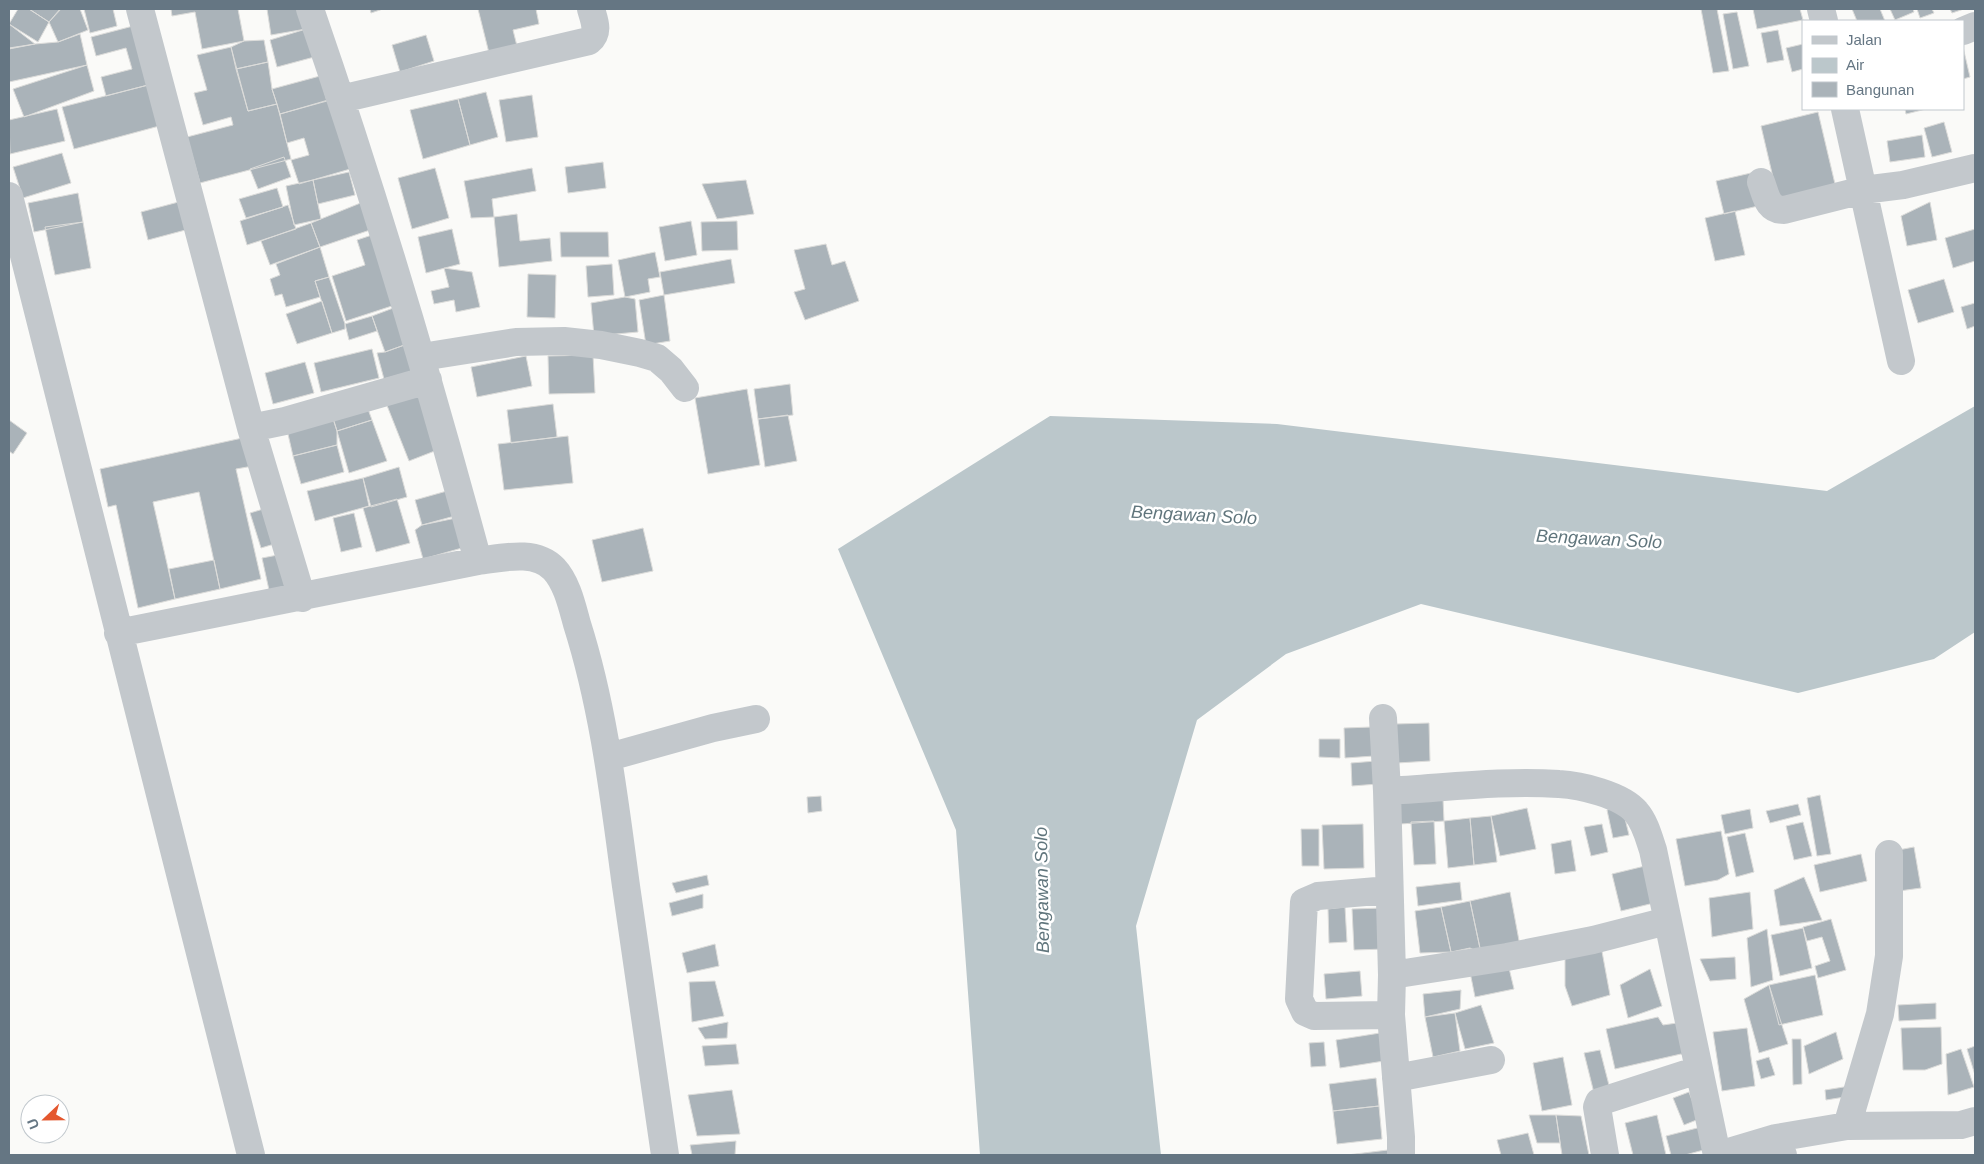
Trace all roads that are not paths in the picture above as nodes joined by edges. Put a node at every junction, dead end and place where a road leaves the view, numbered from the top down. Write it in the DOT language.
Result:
graph roads {
  1 [pos="140,9"];
  2 [pos="310,9"];
  3 [pos="591,9"];
  4 [pos="341,99"];
  5 [pos="1845,110"];
  6 [pos="1975,168"];
  7 [pos="1761,182"];
  8 [pos="1863,190"];
  9 [pos="9,196"];
  10 [pos="1901,361"];
  11 [pos="425,369"];
  12 [pos="685,388"];
  13 [pos="251,428"];
  14 [pos="478,561"];
  15 [pos="302,598"];
  16 [pos="118,633"];
  17 [pos="1383,718"];
  18 [pos="756,719"];
  19 [pos="608,757"];
  20 [pos="1387,791"];
  21 [pos="1889,854"];
  22 [pos="1389,890"];
  23 [pos="1666,920"];
  24 [pos="1392,975"];
  25 [pos="1391,1015"];
  26 [pos="1491,1060"];
  27 [pos="1698,1070"];
  28 [pos="1396,1078"];
  29 [pos="1975,1121"];
  30 [pos="1847,1126"];
  31 [pos="1780,1146"];
  32 [pos="251,1155"];
  33 [pos="665,1155"];
  34 [pos="1401,1155"];
  35 [pos="1605,1155"];
  36 [pos="1718,1155"];
  1 -- 13 [label="street"];
  2 -- 4 [label="street"];
  3 -- 4 [label="street"];
  4 -- 11 [label="street"];
  5 -- 8 [label="street"];
  6 -- 8 [label="street"];
  7 -- 8 [label="street"];
  8 -- 10 [label="street"];
  9 -- 16 [label="street"];
  11 -- 12 [label="street"];
  11 -- 13 [label="street"];
  11 -- 14 [label="street"];
  13 -- 15 [label="street"];
  14 -- 15 [label="street"];
  14 -- 19 [label="street"];
  15 -- 16 [label="street"];
  16 -- 32 [label="street"];
  17 -- 20 [label="street"];
  18 -- 19 [label="street"];
  19 -- 33 [label="street"];
  20 -- 22 [label="street"];
  20 -- 23 [label="street"];
  21 -- 30 [label="street"];
  22 -- 24 [label="street"];
  22 -- 25 [label="street"];
  23 -- 24 [label="street"];
  23 -- 27 [label="street"];
  24 -- 25 [label="street"];
  25 -- 28 [label="street"];
  26 -- 28 [label="street"];
  27 -- 35 [label="street"];
  27 -- 36 [label="street"];
  28 -- 34 [label="street"];
  29 -- 30 [label="street"];
  30 -- 31 [label="street"];
  31 -- 36 [label="street"];
}
